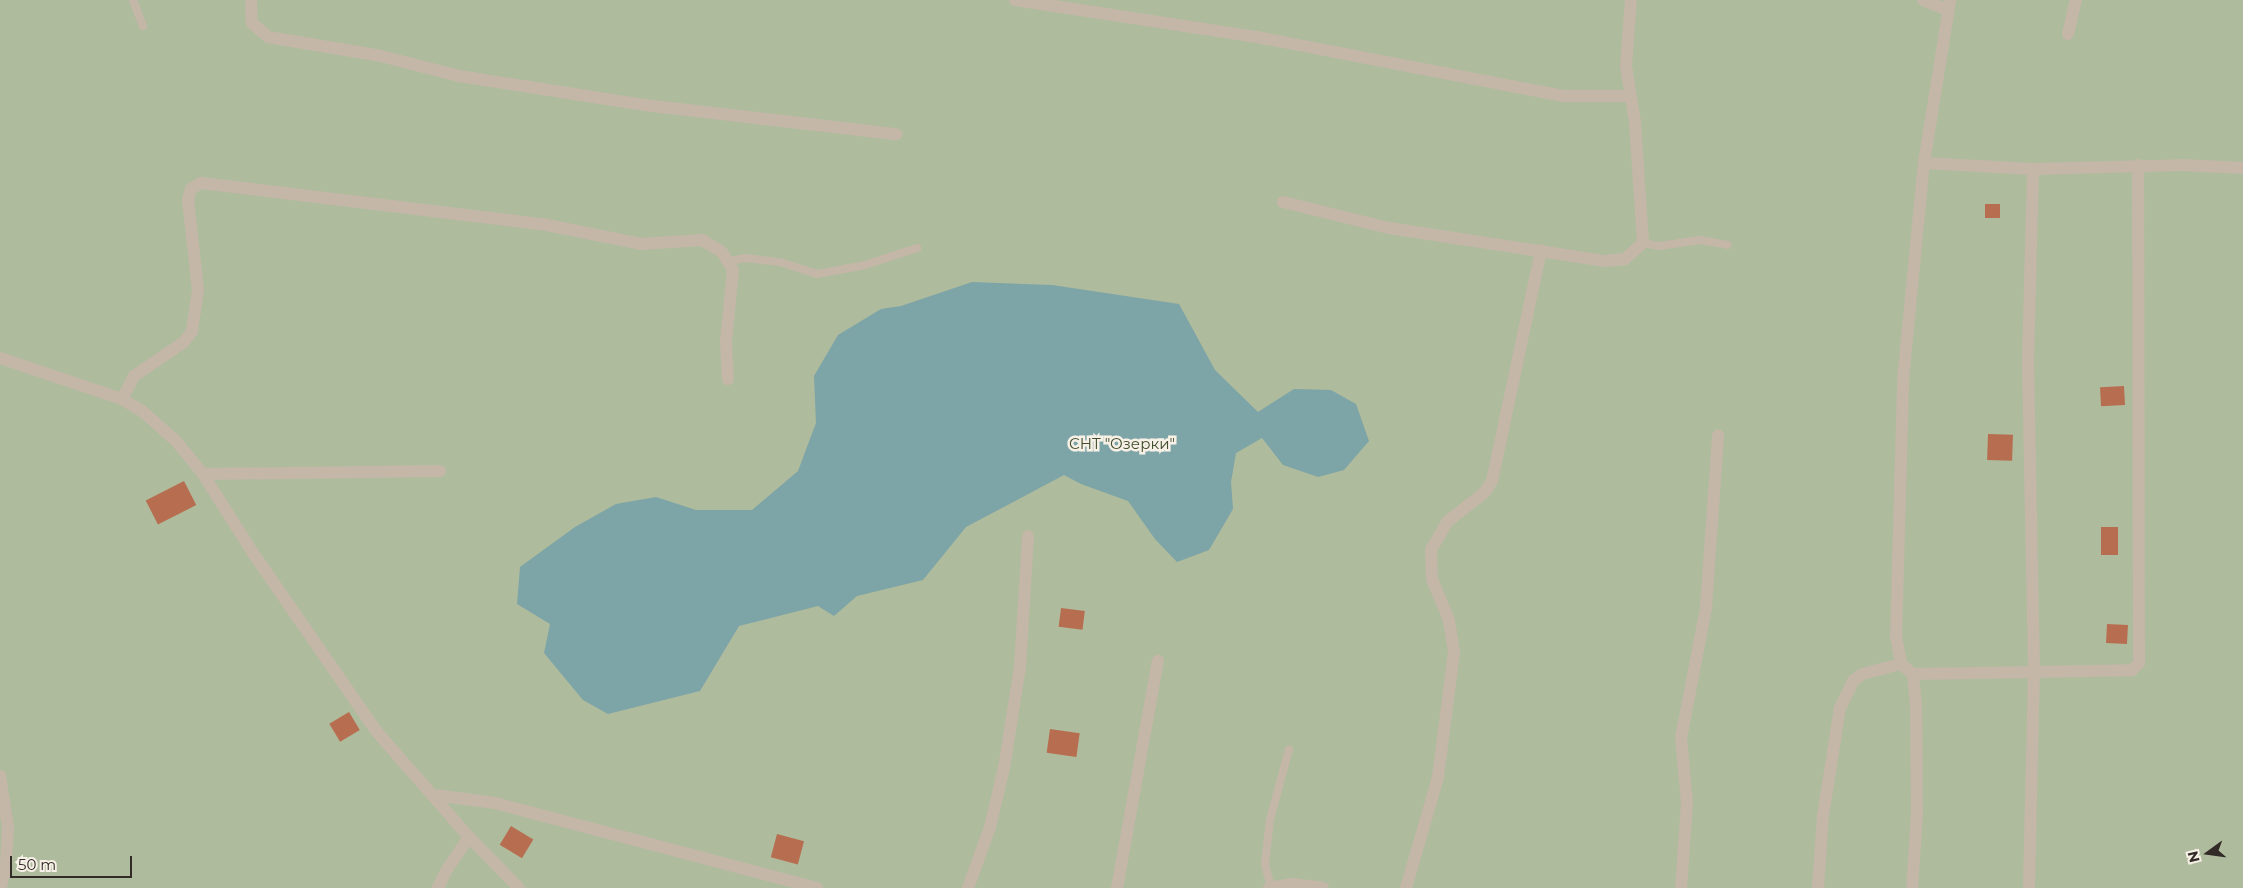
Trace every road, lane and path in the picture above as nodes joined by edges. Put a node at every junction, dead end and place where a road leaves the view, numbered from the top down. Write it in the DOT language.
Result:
graph roads {
  1 [pos="133,0"];
  2 [pos="251,0"];
  3 [pos="1015,0"];
  4 [pos="1631,0"];
  5 [pos="1923,0"];
  6 [pos="2076,0"];
  7 [pos="1949,5"];
  8 [pos="143,26"];
  9 [pos="2068,34"];
  10 [pos="1628,96"];
  11 [pos="896,134"];
  12 [pos="1924,163"];
  13 [pos="2138,165"];
  14 [pos="2243,168"];
  15 [pos="2033,169"];
  16 [pos="1282,202"];
  17 [pos="1642,242"];
  18 [pos="1728,245"];
  19 [pos="917,248"];
  20 [pos="1540,250"];
  21 [pos="730,261"];
  22 [pos="0,358"];
  23 [pos="728,380"];
  24 [pos="122,399"];
  25 [pos="1718,435"];
  26 [pos="440,470"];
  27 [pos="203,474"];
  28 [pos="1028,536"];
  29 [pos="1158,661"];
  30 [pos="1901,664"];
  31 [pos="2034,672"];
  32 [pos="1913,674"];
  33 [pos="1289,749"];
  34 [pos="0,776"];
  35 [pos="435,796"];
  36 [pos="469,837"];
  37 [pos="1270,887"];
  38 [pos="1,888"];
  39 [pos="438,888"];
  40 [pos="518,888"];
  41 [pos="817,888"];
  42 [pos="968,888"];
  43 [pos="1117,888"];
  44 [pos="1323,888"];
  45 [pos="1406,888"];
  46 [pos="1681,888"];
  47 [pos="1818,888"];
  48 [pos="1912,888"];
  49 [pos="2029,888"];
  1 -- 8 [label="lane"];
  2 -- 11 [label="street"];
  3 -- 10 [label="street"];
  4 -- 10 [label="street"];
  5 -- 7 [label="street"];
  6 -- 9 [label="street"];
  7 -- 12 [label="street"];
  10 -- 17 [label="street"];
  12 -- 15 [label="street"];
  12 -- 30 [label="street"];
  13 -- 14 [label="street"];
  13 -- 15 [label="street"];
  13 -- 31 [label="street"];
  15 -- 31 [label="street"];
  16 -- 20 [label="street"];
  17 -- 18 [label="lane"];
  17 -- 20 [label="street"];
  19 -- 21 [label="lane"];
  20 -- 45 [label="street"];
  21 -- 23 [label="street"];
  21 -- 24 [label="street"];
  22 -- 24 [label="street"];
  24 -- 27 [label="street"];
  25 -- 46 [label="street"];
  26 -- 27 [label="street"];
  27 -- 35 [label="street"];
  28 -- 42 [label="street"];
  29 -- 43 [label="street"];
  30 -- 32 [label="street"];
  30 -- 47 [label="street"];
  31 -- 32 [label="street"];
  31 -- 49 [label="street"];
  32 -- 48 [label="street"];
  33 -- 37 [label="lane"];
  34 -- 38 [label="street"];
  35 -- 36 [label="street"];
  35 -- 41 [label="street"];
  36 -- 39 [label="street"];
  36 -- 40 [label="street"];
  37 -- 44 [label="street"];
}
